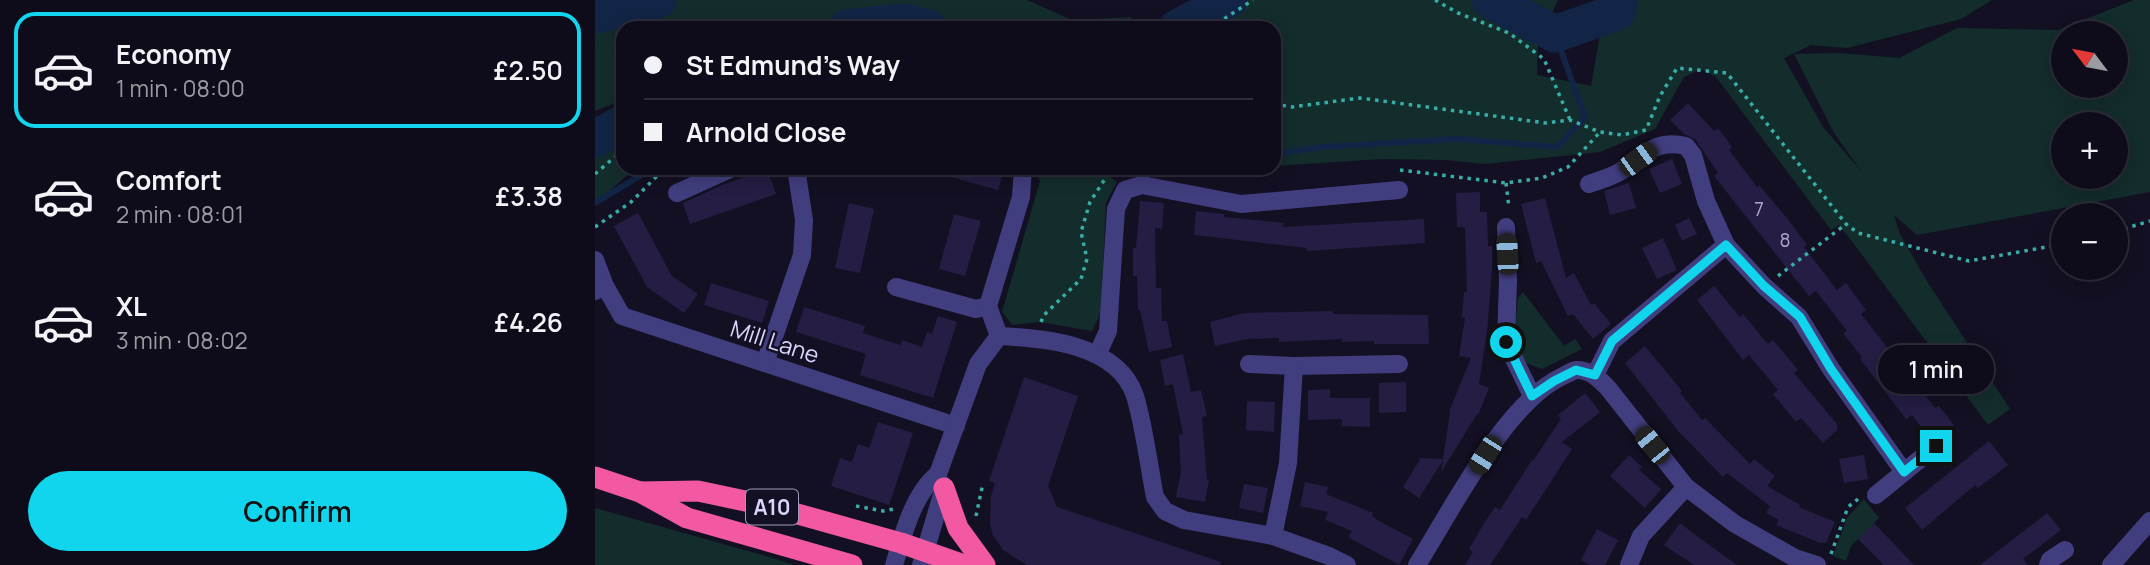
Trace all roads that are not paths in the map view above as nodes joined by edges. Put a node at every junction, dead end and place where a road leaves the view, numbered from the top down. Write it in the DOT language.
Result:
graph roads {
  1 [pos="717,175"];
  2 [pos="797,175"];
  3 [pos="1023,175"];
  4 [pos="1590,184"];
  5 [pos="1399,190"];
  6 [pos="677,193"];
  7 [pos="1506,227"];
  8 [pos="1726,245"];
  9 [pos="595,260"];
  10 [pos="896,287"];
  11 [pos="600,288"];
  12 [pos="988,306"];
  13 [pos="999,336"];
  14 [pos="1098,354"];
  15 [pos="765,363"];
  16 [pos="1399,363"];
  17 [pos="1249,364"];
  18 [pos="1294,366"];
  19 [pos="1595,375"];
  20 [pos="1532,396"];
  21 [pos="956,426"];
  22 [pos="1936,446"];
  23 [pos="1904,472"];
  24 [pos="595,477"];
  25 [pos="941,481"];
  26 [pos="1686,487"];
  27 [pos="640,492"];
  28 [pos="1876,495"];
  29 [pos="2150,521"];
  30 [pos="1273,537"];
  31 [pos="901,543"];
  32 [pos="2065,550"];
  33 [pos="800,556"];
  34 [pos="923,558"];
  35 [pos="1328,560"];
  36 [pos="852,565"];
  37 [pos="894,565"];
  38 [pos="964,565"];
  39 [pos="985,565"];
  40 [pos="1347,565"];
  41 [pos="1417,565"];
  42 [pos="1629,565"];
  43 [pos="1817,565"];
  44 [pos="2048,565"];
  45 [pos="2111,565"];
  1 -- 6 [label="street"];
  2 -- 15 [label="street"];
  3 -- 12 [label="street"];
  4 -- 8 [label="street"];
  5 -- 14 [label="street"];
  7 -- 20 [label="street"];
  8 -- 19 [label="street"];
  8 -- 23 [label="street"];
  9 -- 11 [label="street, Mill Lane"];
  10 -- 12 [label="street"];
  11 -- 15 [label="street, Mill Lane"];
  12 -- 13 [label="street"];
  13 -- 14 [label="street"];
  13 -- 21 [label="street"];
  14 -- 30 [label="street"];
  15 -- 21 [label="street, Mill Lane"];
  16 -- 18 [label="street"];
  17 -- 18 [label="street"];
  18 -- 30 [label="street"];
  19 -- 20 [label="street"];
  19 -- 26 [label="street"];
  20 -- 41 [label="street"];
  21 -- 25 [label="street"];
  22 -- 23 [label="street"];
  23 -- 28 [label="street"];
  24 -- 27 [label="highway, A10"];
  25 -- 31 [label="street"];
  25 -- 34 [label="street"];
  25 -- 39 [label="highway"];
  26 -- 42 [label="street"];
  26 -- 43 [label="street"];
  27 -- 31 [label="highway, A10"];
  27 -- 33 [label="highway, A10"];
  29 -- 45 [label="street"];
  30 -- 35 [label="street"];
  31 -- 34 [label="highway, A10"];
  31 -- 37 [label="street"];
  32 -- 44 [label="street"];
  33 -- 36 [label="highway, A10"];
  34 -- 38 [label="highway, A10"];
  35 -- 40 [label="street"];
}
